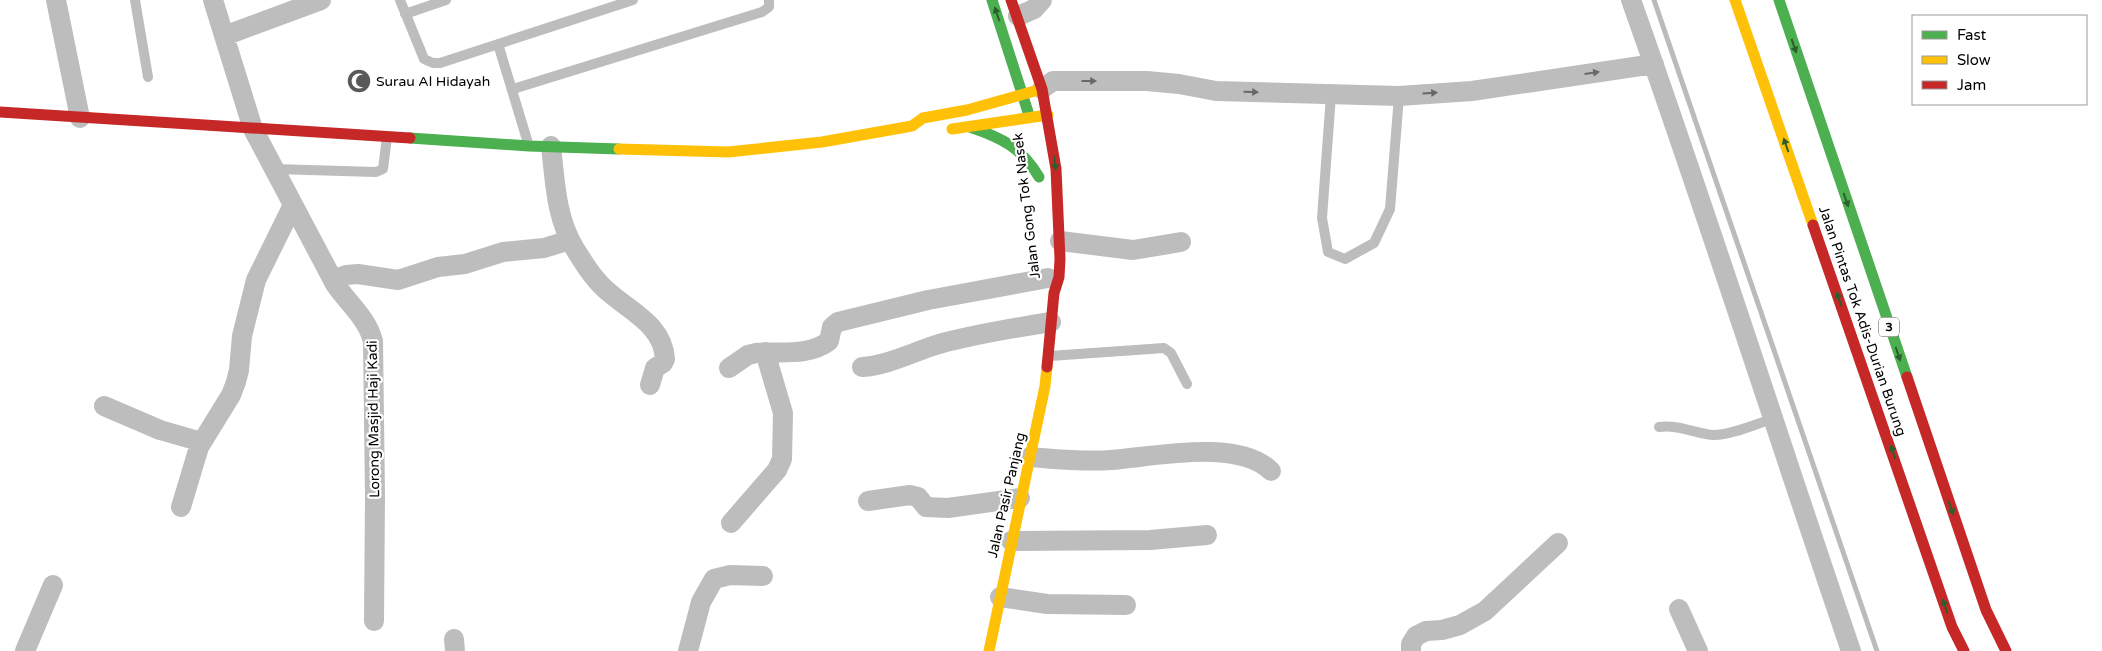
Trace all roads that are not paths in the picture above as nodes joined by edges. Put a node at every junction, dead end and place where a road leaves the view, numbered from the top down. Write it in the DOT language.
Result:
graph roads {
  1 [pos="56,0"];
  2 [pos="135,0"];
  3 [pos="213,0"];
  4 [pos="321,0"];
  5 [pos="400,0"];
  6 [pos="446,0"];
  7 [pos="634,0"];
  8 [pos="769,0"];
  9 [pos="992,0"];
  10 [pos="1042,0"];
  11 [pos="1631,0"];
  12 [pos="1735,0"];
  13 [pos="1779,0"];
  14 [pos="1015,8"];
  15 [pos="405,14"];
  16 [pos="224,36"];
  17 [pos="498,44"];
  18 [pos="1008,48"];
  19 [pos="1654,64"];
  20 [pos="1002,70"];
  21 [pos="148,77"];
  22 [pos="513,89"];
  23 [pos="1042,89"];
  24 [pos="989,92"];
  25 [pos="1023,94"];
  26 [pos="1331,95"];
  27 [pos="1399,96"];
  28 [pos="966,110"];
  29 [pos="0,112"];
  30 [pos="1048,114"];
  31 [pos="80,118"];
  32 [pos="1031,124"];
  33 [pos="912,126"];
  34 [pos="968,126"];
  35 [pos="252,130"];
  36 [pos="939,130"];
  37 [pos="924,132"];
  38 [pos="388,136"];
  39 [pos="529,146"];
  40 [pos="551,146"];
  41 [pos="1036,152"];
  42 [pos="274,169"];
  43 [pos="1039,177"];
  44 [pos="1040,191"];
  45 [pos="293,205"];
  46 [pos="570,240"];
  47 [pos="1060,242"];
  48 [pos="1181,242"];
  49 [pos="333,280"];
  50 [pos="1049,280"];
  51 [pos="1051,322"];
  52 [pos="1049,351"];
  53 [pos="765,352"];
  54 [pos="862,367"];
  55 [pos="729,368"];
  56 [pos="1187,384"];
  57 [pos="650,385"];
  58 [pos="104,406"];
  59 [pos="1772,419"];
  60 [pos="1659,427"];
  61 [pos="202,442"];
  62 [pos="1030,457"];
  63 [pos="1271,471"];
  64 [pos="1020,498"];
  65 [pos="868,501"];
  66 [pos="181,507"];
  67 [pos="731,524"];
  68 [pos="1207,535"];
  69 [pos="1011,541"];
  70 [pos="1558,543"];
  71 [pos="763,576"];
  72 [pos="53,585"];
  73 [pos="1000,597"];
  74 [pos="1126,605"];
  75 [pos="1679,609"];
  76 [pos="374,621"];
  77 [pos="25,651"];
  78 [pos="688,651"];
  79 [pos="989,651"];
  80 [pos="1411,651"];
  81 [pos="1698,651"];
  82 [pos="1851,651"];
  83 [pos="1964,651"];
  84 [pos="2006,651"];
  1 -- 31 [label="street"];
  2 -- 21 [label="lane"];
  3 -- 16 [label="street, Lorong Masjid Haji Kadi"];
  4 -- 16 [label="street"];
  5 -- 15 [label="lane"];
  6 -- 15 [label="lane"];
  7 -- 17 [label="lane"];
  8 -- 22 [label="lane"];
  18 -- 9 [label="main road, Jalan Gong Tok Nasek, one-way"];
  10 -- 14 [label="street"];
  11 -- 19 [label="street"];
  83 -- 12 [label="main road, Jalan Pintas Tok Adis-Durian Burung, one-way"];
  13 -- 84 [label="main road, Jalan Pintas Tok Adis-Durian Burung / 3, one-way"];
  14 -- 23 [label="main road, Jalan Gong Tok Nasek"];
  15 -- 17 [label="lane"];
  16 -- 35 [label="street, Lorong Masjid Haji Kadi"];
  17 -- 22 [label="lane"];
  18 -- 20 [label="main road"];
  18 -- 25 [label="main road, Jalan Gong Tok Nasek"];
  27 -- 19 [label="street, one-way"];
  19 -- 59 [label="street"];
  22 -- 39 [label="lane"];
  23 -- 25 [label="main road"];
  23 -- 26 [label="street, one-way"];
  23 -- 30 [label="main road, Jalan Gong Tok Nasek"];
  24 -- 28 [label="main road"];
  25 -- 28 [label="main road"];
  25 -- 32 [label="main road, Jalan Gong Tok Nasek"];
  26 -- 27 [label="street"];
  26 -- 27 [label="lane"];
  28 -- 33 [label="main road"];
  29 -- 31 [label="main road"];
  30 -- 32 [label="main road"];
  30 -- 47 [label="main road, Jalan Gong Tok Nasek, one-way"];
  31 -- 35 [label="main road"];
  32 -- 34 [label="main road"];
  33 -- 37 [label="main road"];
  33 -- 40 [label="main road"];
  34 -- 36 [label="main road"];
  34 -- 43 [label="main road"];
  35 -- 38 [label="main road"];
  35 -- 42 [label="street, Lorong Masjid Haji Kadi"];
  38 -- 39 [label="main road"];
  38 -- 42 [label="lane"];
  39 -- 40 [label="main road"];
  40 -- 46 [label="street"];
  41 -- 43 [label="main road, Jalan Gong Tok Nasek"];
  42 -- 45 [label="street, Lorong Masjid Haji Kadi"];
  43 -- 44 [label="main road, Jalan Gong Tok Nasek"];
  45 -- 49 [label="street, Lorong Masjid Haji Kadi"];
  45 -- 61 [label="street"];
  46 -- 49 [label="street"];
  46 -- 57 [label="street"];
  47 -- 48 [label="street"];
  47 -- 50 [label="main road, Jalan Gong Tok Nasek"];
  49 -- 76 [label="street, Lorong Masjid Haji Kadi"];
  50 -- 51 [label="main road, Jalan Gong Tok Nasek"];
  50 -- 53 [label="street"];
  51 -- 52 [label="main road, Jalan Gong Tok Nasek"];
  51 -- 54 [label="street"];
  52 -- 56 [label="lane"];
  52 -- 62 [label="main road, Jalan Pasir Panjang"];
  53 -- 55 [label="street"];
  53 -- 67 [label="street"];
  58 -- 61 [label="street"];
  59 -- 60 [label="lane"];
  59 -- 82 [label="street"];
  61 -- 66 [label="street"];
  62 -- 63 [label="street"];
  62 -- 64 [label="main road, Jalan Pasir Panjang"];
  64 -- 65 [label="street"];
  64 -- 69 [label="main road, Jalan Pasir Panjang"];
  68 -- 69 [label="street"];
  69 -- 73 [label="main road, Jalan Pasir Panjang"];
  70 -- 80 [label="street"];
  71 -- 78 [label="street"];
  72 -- 77 [label="street"];
  73 -- 74 [label="street"];
  73 -- 79 [label="main road, Jalan Pasir Panjang"];
  75 -- 81 [label="street"];
}
